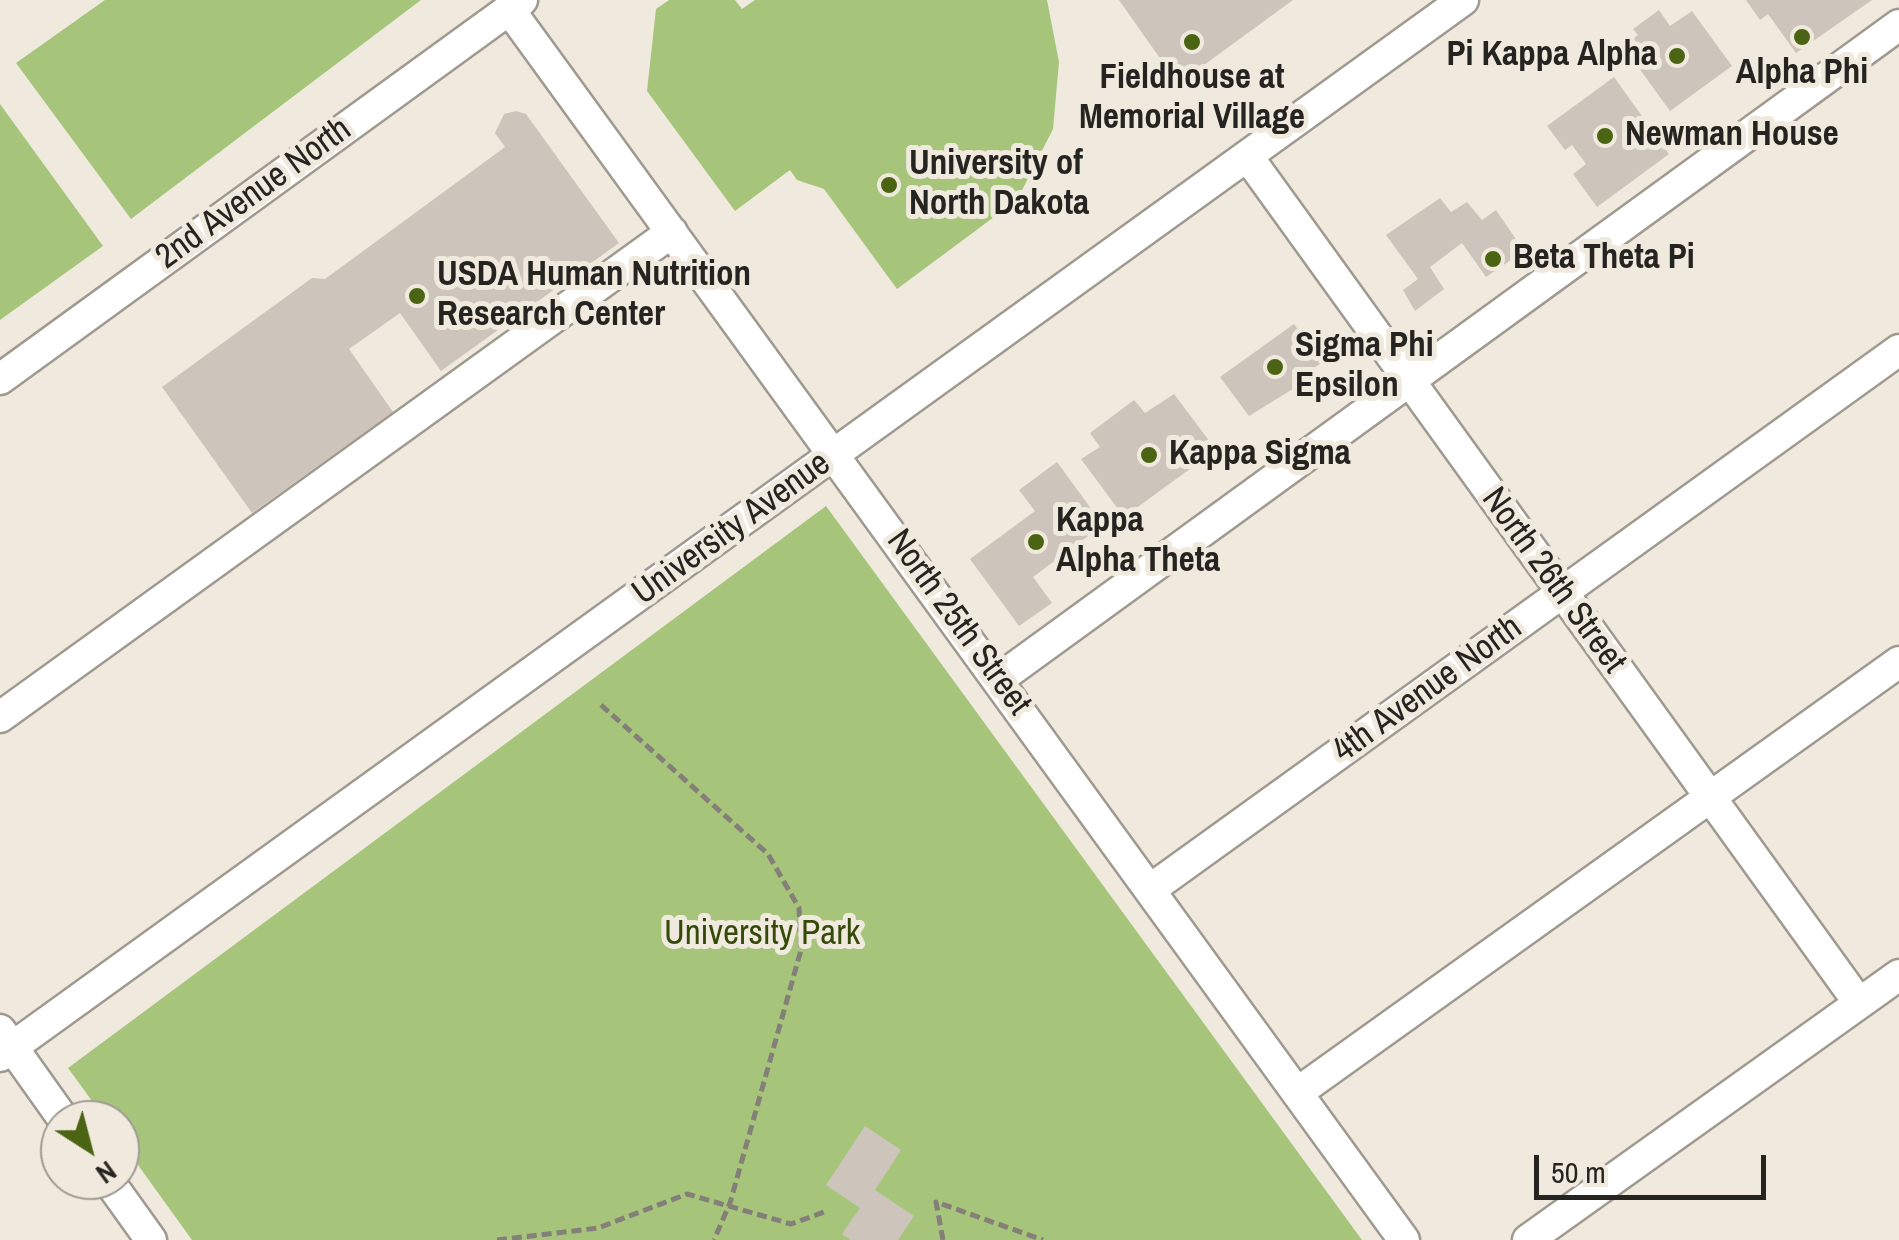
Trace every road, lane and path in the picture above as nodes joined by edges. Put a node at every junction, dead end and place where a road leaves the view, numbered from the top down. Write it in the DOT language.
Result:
graph roads {
  1 [pos="1462,0"];
  2 [pos="516,4"];
  3 [pos="1899,25"];
  4 [pos="1248,157"];
  5 [pos="672,232"];
  6 [pos="1899,350"];
  7 [pos="0,378"];
  8 [pos="1408,380"];
  9 [pos="836,454"];
  10 [pos="1562,593"];
  11 [pos="1899,662"];
  12 [pos="998,679"];
  13 [pos="601,705"];
  14 [pos="0,717"];
  15 [pos="1711,798"];
  16 [pos="1151,889"];
  17 [pos="1899,975"];
  18 [pos="1859,1003"];
  19 [pos="4,1045"];
  20 [pos="1298,1093"];
  21 [pos="48,1100"];
  22 [pos="122,1200"];
  23 [pos="730,1203"];
  24 [pos="827,1210"];
  25 [pos="151,1240"];
  26 [pos="496,1240"];
  27 [pos="714,1240"];
  28 [pos="942,1240"];
  29 [pos="1043,1240"];
  30 [pos="1404,1240"];
  31 [pos="1528,1240"];
  1 -- 4 [label="street, University Avenue"];
  2 -- 5 [label="street, North 25th Street"];
  2 -- 7 [label="street, 2nd Avenue North"];
  3 -- 8 [label="street"];
  4 -- 8 [label="street, North 26th Street"];
  4 -- 9 [label="street, University Avenue"];
  5 -- 9 [label="street, North 25th Street"];
  5 -- 14 [label="street"];
  6 -- 10 [label="street, 4th Avenue North"];
  8 -- 10 [label="street, North 26th Street"];
  8 -- 12 [label="street"];
  9 -- 12 [label="street, North 25th Street"];
  9 -- 19 [label="street, University Avenue"];
  10 -- 15 [label="street, North 26th Street"];
  10 -- 16 [label="street, 4th Avenue North"];
  11 -- 15 [label="street"];
  12 -- 16 [label="street, North 25th Street"];
  13 -- 23 [label="path"];
  15 -- 18 [label="street, North 26th Street"];
  15 -- 20 [label="street"];
  16 -- 20 [label="street, North 25th Street"];
  17 -- 18 [label="street"];
  18 -- 31 [label="street"];
  19 -- 21 [label="street"];
  20 -- 30 [label="street, North 25th Street"];
  22 -- 25 [label="street"];
  23 -- 24 [label="path"];
  23 -- 26 [label="path"];
  23 -- 27 [label="path"];
  28 -- 29 [label="path"];
}
